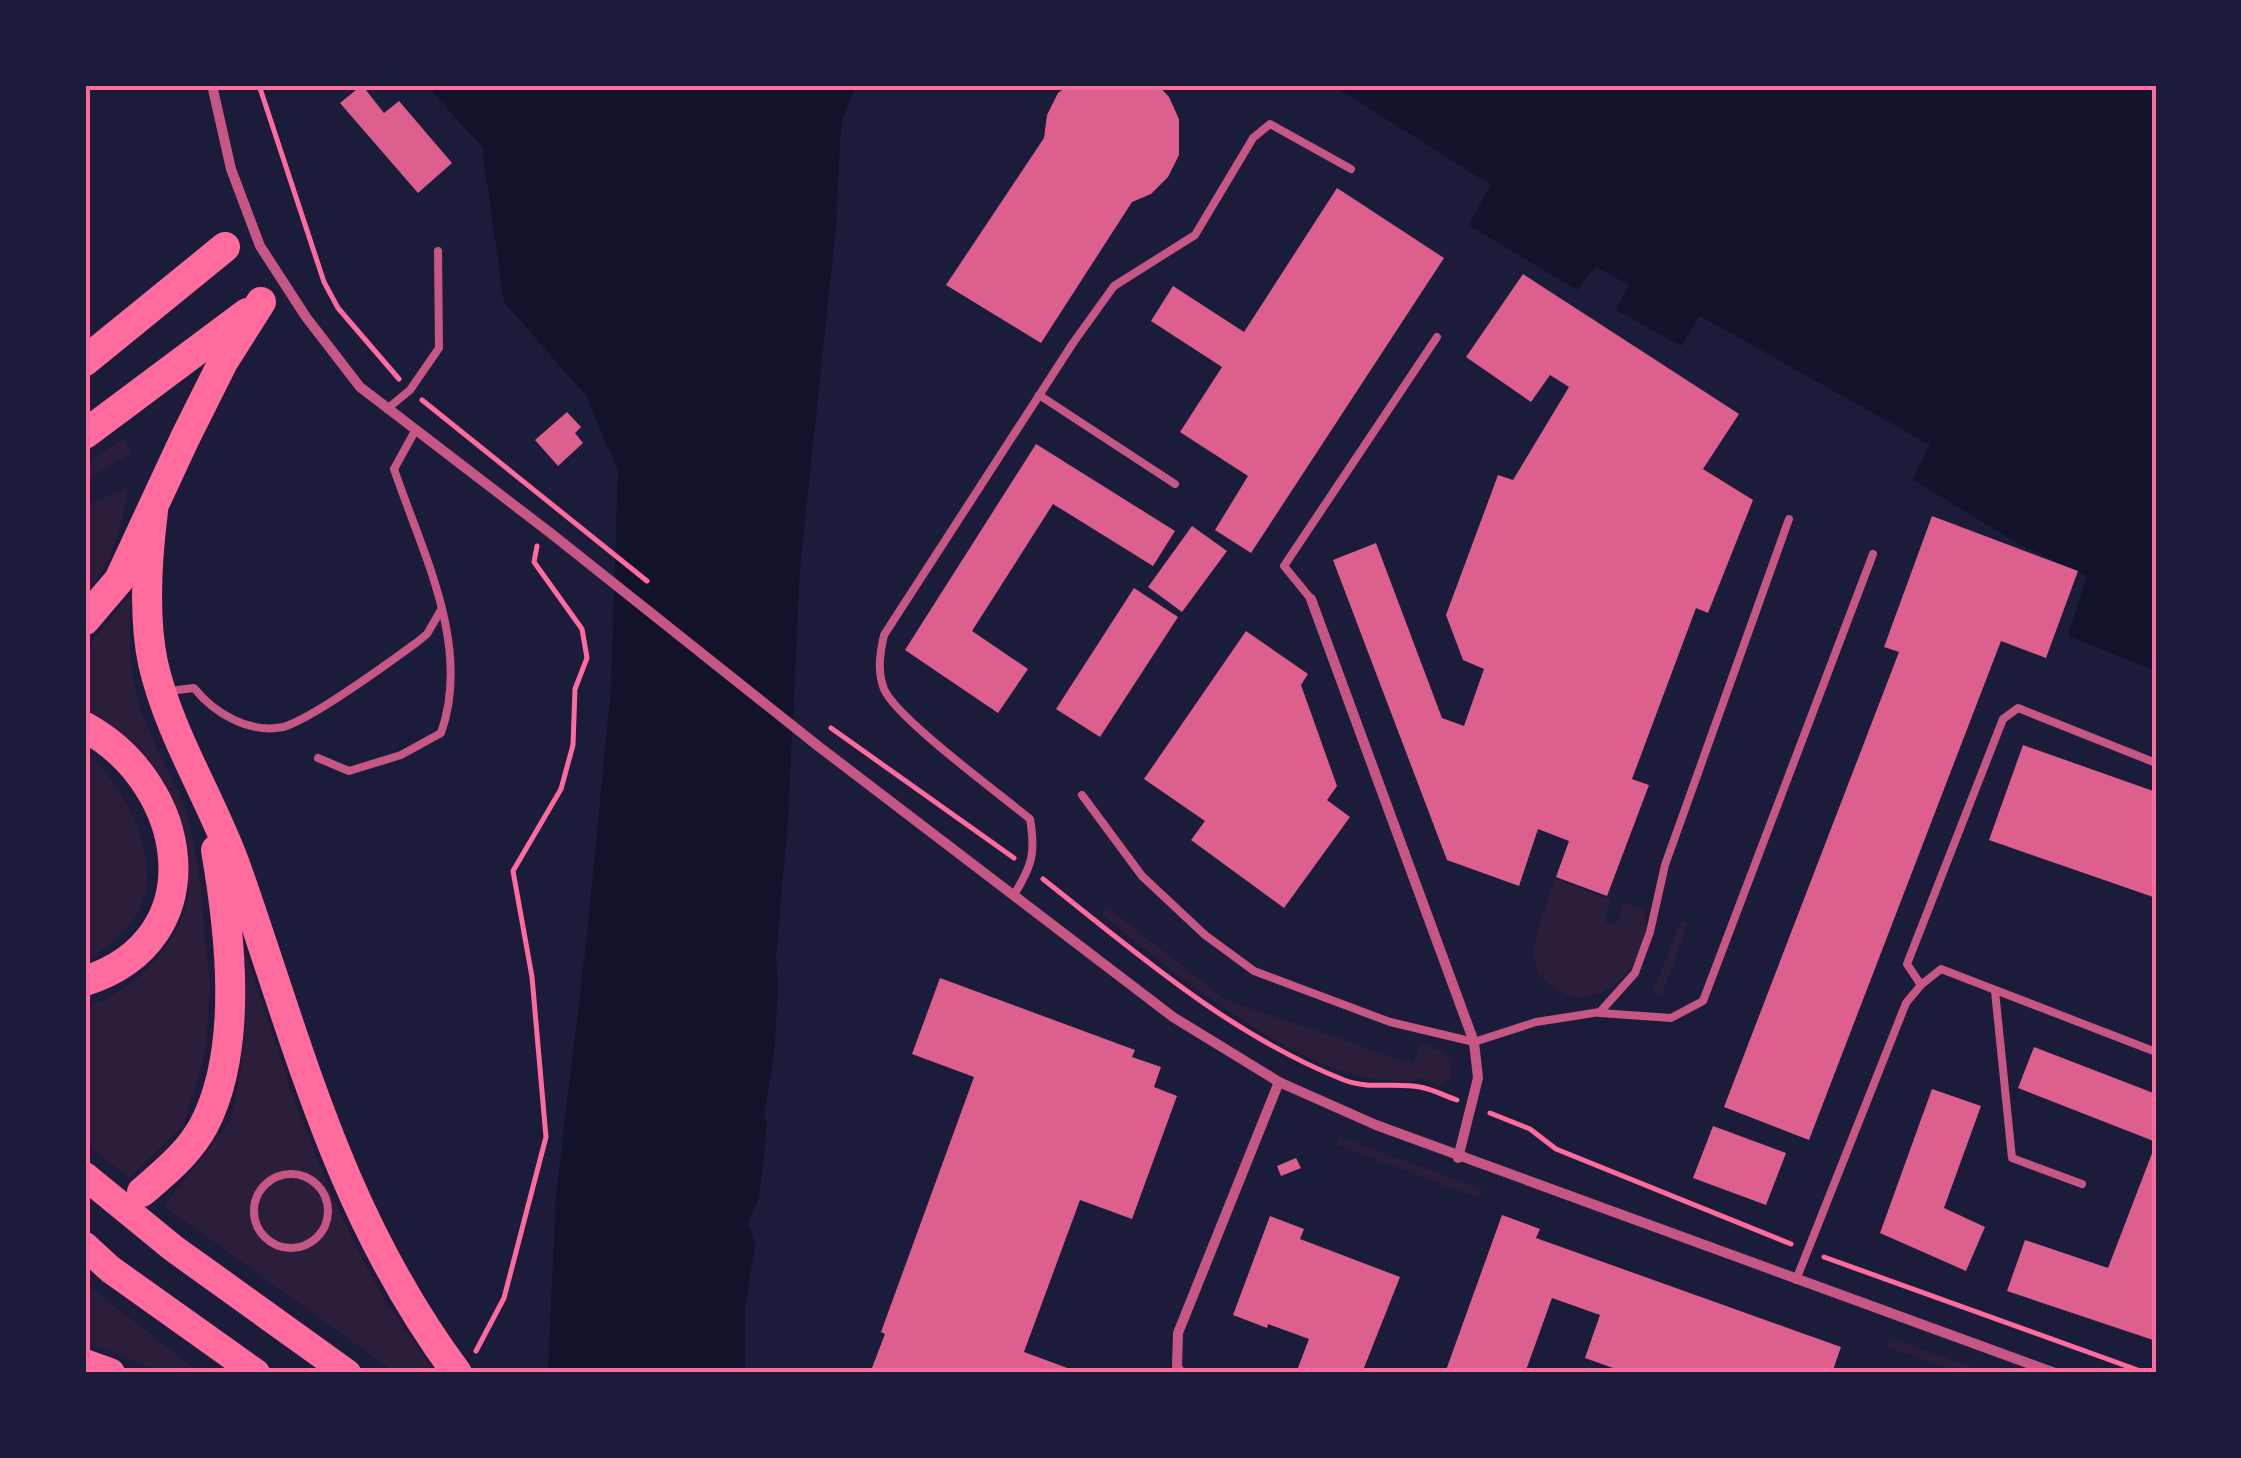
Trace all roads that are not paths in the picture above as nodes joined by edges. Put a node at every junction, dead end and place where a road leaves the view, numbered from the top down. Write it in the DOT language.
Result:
graph roads {
  1 [pos="212,85"];
  2 [pos="1352,170"];
  3 [pos="225,248"];
  4 [pos="438,251"];
  5 [pos="1437,337"];
  6 [pos="92,351"];
  7 [pos="1039,396"];
  8 [pos="387,409"];
  9 [pos="415,431"];
  10 [pos="85,434"];
  11 [pos="1175,484"];
  12 [pos="153,511"];
  13 [pos="1790,520"];
  14 [pos="1874,554"];
  15 [pos="1311,599"];
  16 [pos="440,610"];
  17 [pos="85,620"];
  18 [pos="160,692"];
  19 [pos="85,727"];
  20 [pos="318,758"];
  21 [pos="2156,763"];
  22 [pos="206,792"];
  23 [pos="1082,795"];
  24 [pos="1014,895"];
  25 [pos="85,981"];
  26 [pos="1921,985"];
  27 [pos="1996,990"];
  28 [pos="1600,1012"];
  29 [pos="1474,1042"];
  30 [pos="2156,1052"];
  31 [pos="1279,1082"];
  32 [pos="1458,1158"];
  33 [pos="85,1176"];
  34 [pos="2082,1184"];
  35 [pos="334,1185"];
  36 [pos="142,1192"];
  37 [pos="85,1246"];
  38 [pos="1796,1280"];
  39 [pos="85,1364"];
  40 [pos="470,1368"];
  41 [pos="110,1373"];
  42 [pos="256,1373"];
  43 [pos="347,1373"];
  44 [pos="1180,1373"];
  45 [pos="2055,1373"];
  1 -- 8 [label="street"];
  2 -- 7 [label="lane"];
  3 -- 6 [label="highway"];
  4 -- 8 [label="lane"];
  5 -- 15 [label="lane"];
  7 -- 11 [label="lane"];
  7 -- 24 [label="lane"];
  8 -- 9 [label="street"];
  9 -- 16 [label="lane"];
  9 -- 24 [label="street"];
  10 -- 12 [label="highway"];
  12 -- 17 [label="highway"];
  12 -- 18 [label="highway"];
  13 -- 28 [label="lane"];
  14 -- 28 [label="lane"];
  15 -- 29 [label="street"];
  16 -- 18 [label="lane"];
  16 -- 20 [label="lane"];
  18 -- 22 [label="highway"];
  19 -- 25 [label="highway"];
  21 -- 26 [label="lane"];
  22 -- 35 [label="highway"];
  22 -- 36 [label="highway"];
  23 -- 29 [label="lane"];
  24 -- 31 [label="street"];
  26 -- 27 [label="lane"];
  26 -- 38 [label="lane"];
  27 -- 30 [label="lane"];
  27 -- 34 [label="lane"];
  28 -- 29 [label="lane"];
  29 -- 32 [label="street"];
  31 -- 32 [label="street"];
  31 -- 44 [label="street"];
  32 -- 38 [label="street"];
  33 -- 43 [label="highway"];
  35 -- 35 [label="lane"];
  35 -- 40 [label="highway"];
  37 -- 42 [label="highway"];
  38 -- 45 [label="street"];
  39 -- 41 [label="highway"];
}
